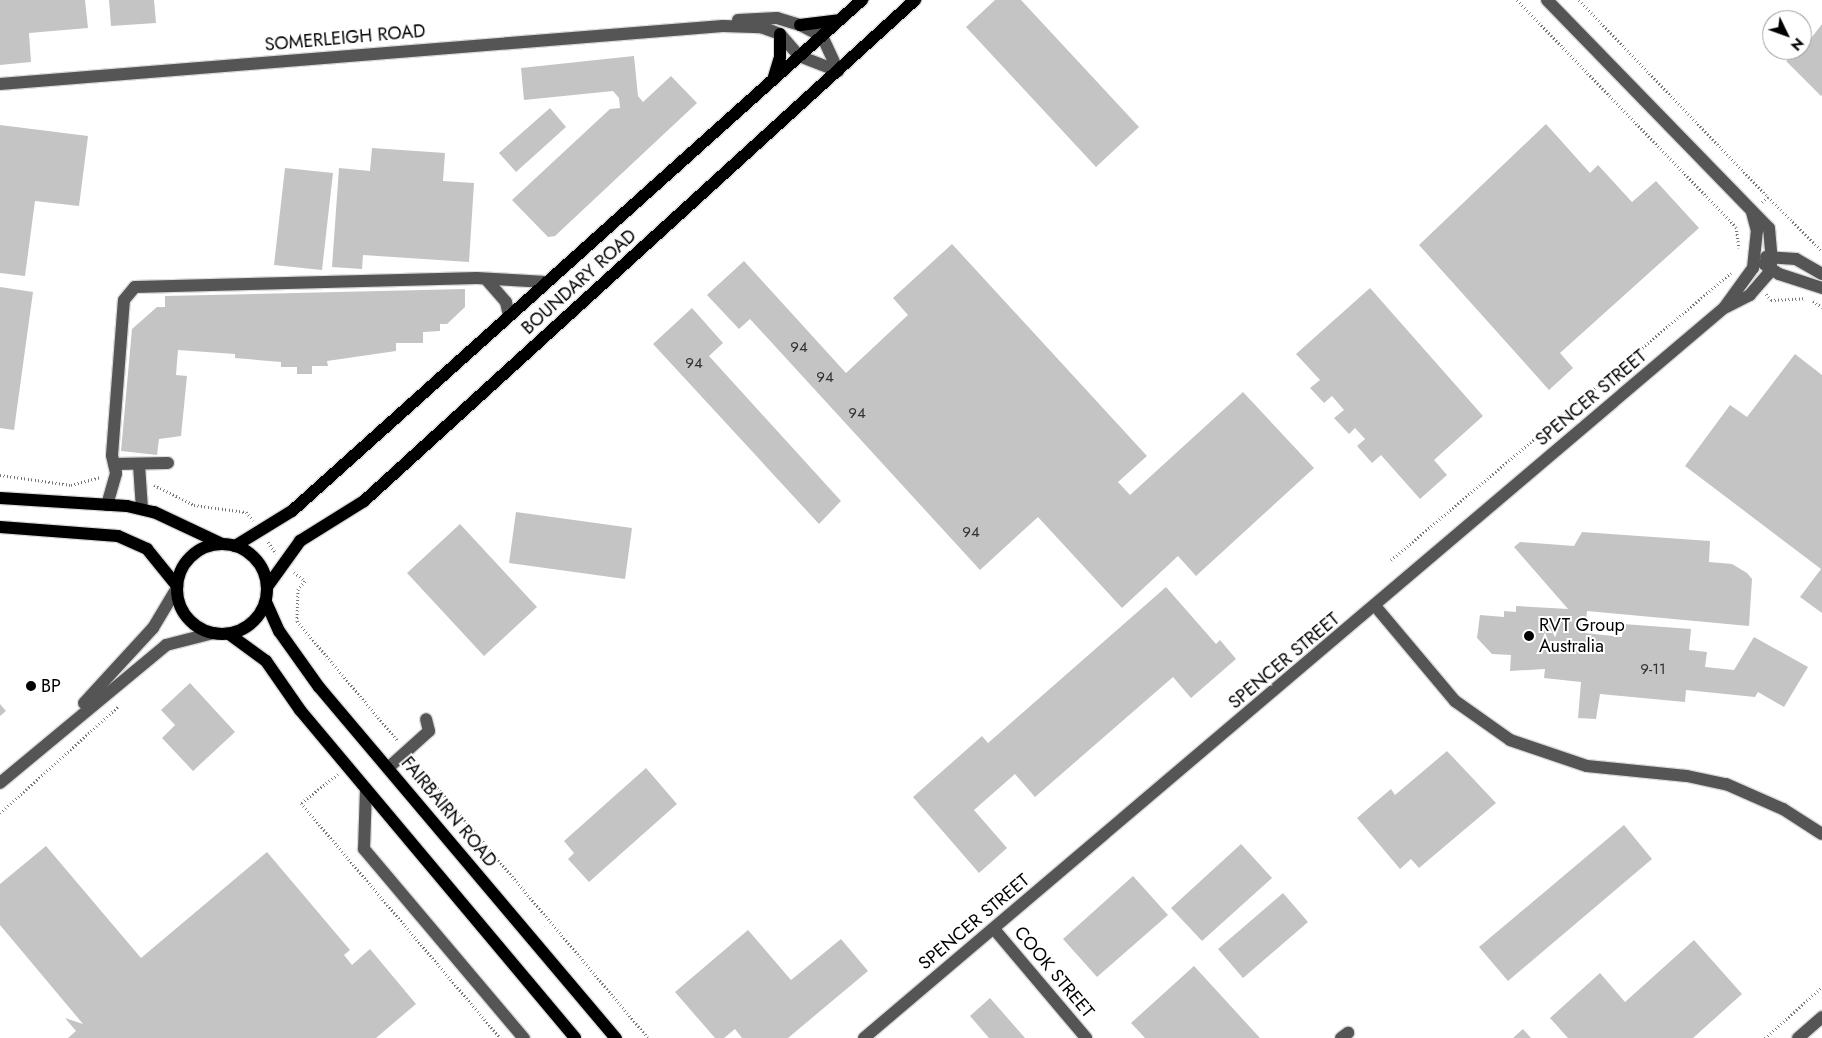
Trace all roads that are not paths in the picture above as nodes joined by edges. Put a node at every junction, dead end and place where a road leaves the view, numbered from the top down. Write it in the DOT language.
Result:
graph roads {
  1 [pos="862,0"];
  2 [pos="915,0"];
  3 [pos="1547,0"];
  4 [pos="839,20"];
  5 [pos="800,25"];
  6 [pos="694,27"];
  7 [pos="780,34"];
  8 [pos="822,36"];
  9 [pos="799,56"];
  10 [pos="838,71"];
  11 [pos="773,80"];
  12 [pos="0,84"];
  13 [pos="1752,212"];
  14 [pos="1756,258"];
  15 [pos="1771,262"];
  16 [pos="1822,274"];
  17 [pos="486,279"];
  18 [pos="546,282"];
  19 [pos="1822,288"];
  20 [pos="1724,308"];
  21 [pos="509,316"];
  22 [pos="168,462"];
  23 [pos="114,464"];
  24 [pos="139,465"];
  25 [pos="0,498"];
  26 [pos="107,505"];
  27 [pos="142,509"];
  28 [pos="0,527"];
  29 [pos="222,544"];
  30 [pos="235,546"];
  31 [pos="177,587"];
  32 [pos="267,587"];
  33 [pos="266,602"];
  34 [pos="1376,607"];
  35 [pos="213,633"];
  36 [pos="229,634"];
  37 [pos="74,717"];
  38 [pos="426,719"];
  39 [pos="388,768"];
  40 [pos="0,783"];
  41 [pos="366,789"];
  42 [pos="1822,834"];
  43 [pos="994,929"];
  44 [pos="1822,1017"];
  45 [pos="524,1038"];
  46 [pos="575,1038"];
  47 [pos="616,1038"];
  48 [pos="864,1038"];
  49 [pos="1086,1038"];
  50 [pos="1798,1038"];
  1 -- 4 [label="main road, BOUNDARY ROAD"];
  2 -- 10 [label="main road, BOUNDARY ROAD"];
  3 -- 13 [label="street"];
  4 -- 5 [label="main road"];
  4 -- 8 [label="main road, BOUNDARY ROAD"];
  5 -- 6 [label="street, SOMERLEIGH ROAD"];
  5 -- 8 [label="street, SOMERLEIGH ROAD"];
  6 -- 7 [label="street, SOMERLEIGH ROAD"];
  6 -- 12 [label="street, SOMERLEIGH ROAD"];
  7 -- 9 [label="street"];
  7 -- 11 [label="main road"];
  8 -- 9 [label="main road, BOUNDARY ROAD"];
  8 -- 10 [label="street"];
  9 -- 10 [label="street"];
  9 -- 11 [label="main road, BOUNDARY ROAD"];
  10 -- 32 [label="main road, BOUNDARY ROAD"];
  11 -- 18 [label="main road, BOUNDARY ROAD"];
  13 -- 14 [label="street, SPENCER STREET"];
  13 -- 15 [label="street"];
  14 -- 15 [label="street"];
  14 -- 20 [label="street, SPENCER STREET"];
  15 -- 16 [label="street"];
  15 -- 19 [label="street"];
  15 -- 20 [label="street, SPENCER STREET"];
  17 -- 18 [label="street"];
  17 -- 21 [label="street"];
  17 -- 23 [label="street"];
  18 -- 21 [label="main road, BOUNDARY ROAD"];
  20 -- 34 [label="street, SPENCER STREET"];
  21 -- 30 [label="main road, BOUNDARY ROAD"];
  22 -- 24 [label="street"];
  23 -- 24 [label="street"];
  23 -- 26 [label="street"];
  24 -- 27 [label="street"];
  25 -- 26 [label="main road"];
  26 -- 27 [label="main road"];
  27 -- 29 [label="main road"];
  28 -- 31 [label="main road"];
  29 -- 30 [label="main road"];
  29 -- 31 [label="main road"];
  30 -- 32 [label="main road"];
  31 -- 35 [label="main road"];
  31 -- 37 [label="street"];
  32 -- 33 [label="main road"];
  33 -- 36 [label="main road"];
  33 -- 39 [label="main road, FAIRBAIRN ROAD"];
  34 -- 42 [label="street"];
  34 -- 43 [label="street, SPENCER STREET"];
  35 -- 36 [label="main road"];
  35 -- 37 [label="street"];
  36 -- 41 [label="main road"];
  37 -- 40 [label="street"];
  38 -- 39 [label="street"];
  39 -- 47 [label="main road, FAIRBAIRN ROAD"];
  41 -- 45 [label="street"];
  41 -- 46 [label="main road"];
  43 -- 48 [label="street, SPENCER STREET"];
  43 -- 49 [label="street, COOK STREET"];
  44 -- 50 [label="street"];
}
